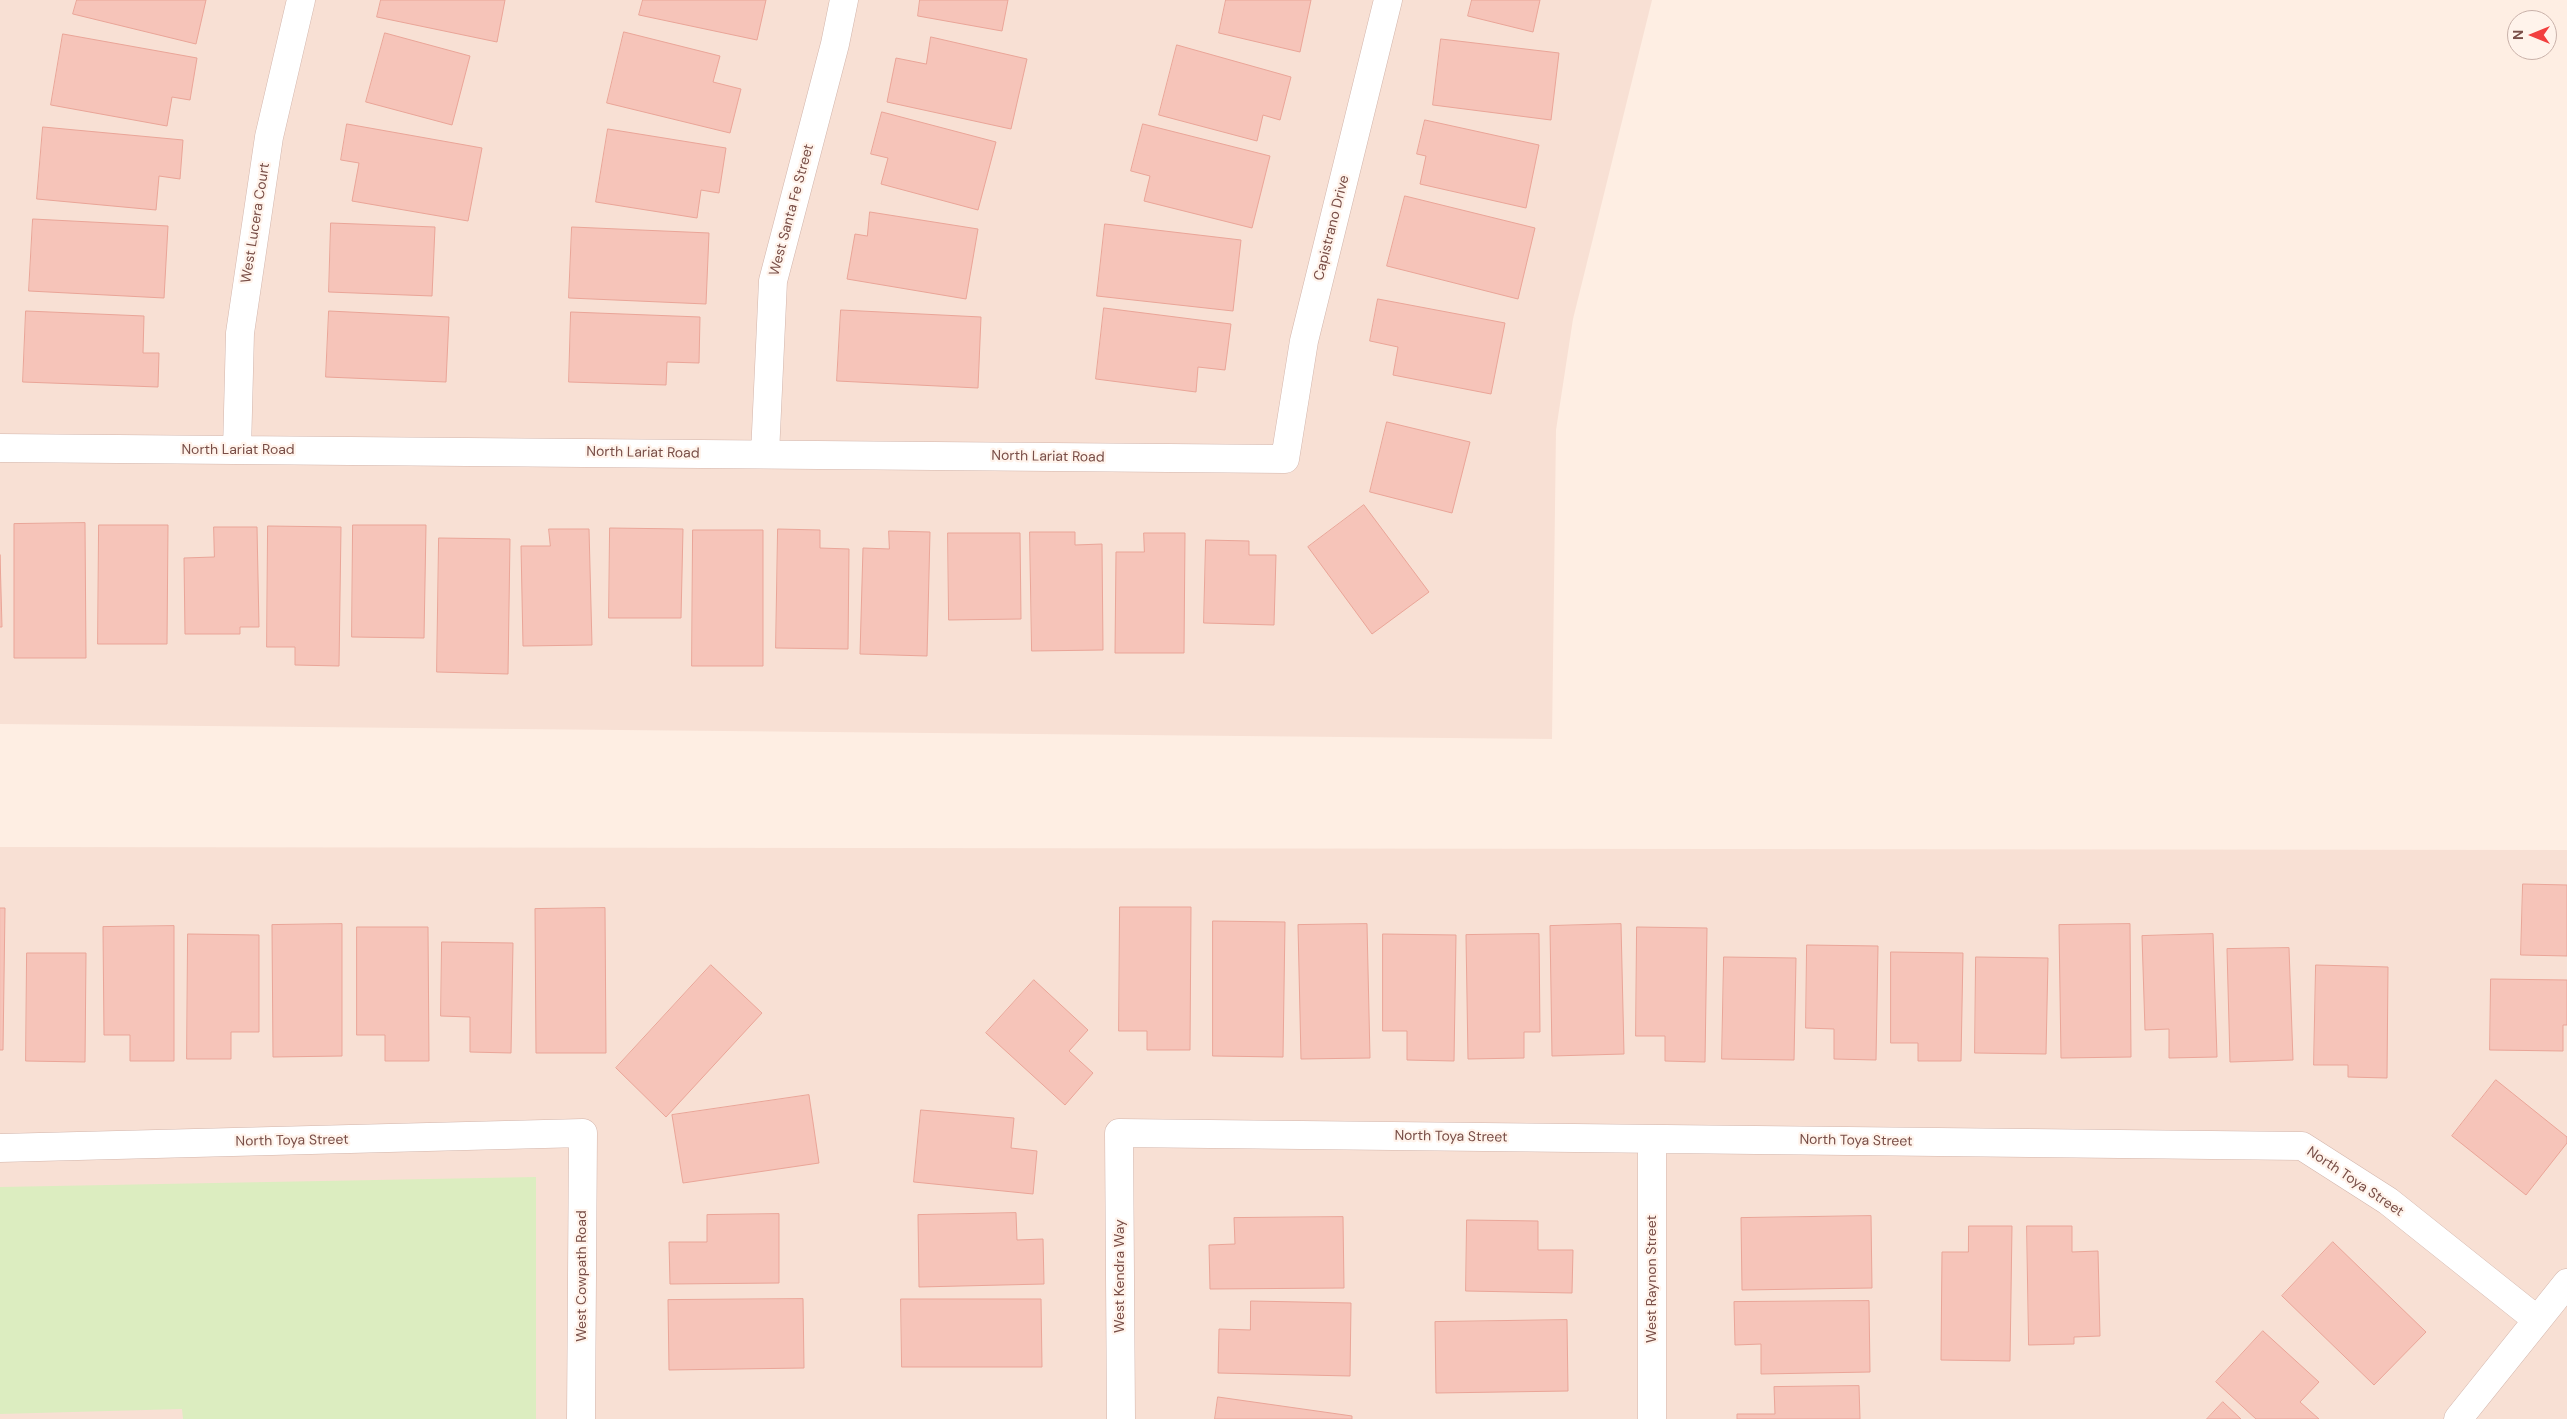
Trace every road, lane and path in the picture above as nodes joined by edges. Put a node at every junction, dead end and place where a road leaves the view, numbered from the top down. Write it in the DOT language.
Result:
graph roads {
  1 [pos="301,0"];
  2 [pos="844,0"];
  3 [pos="1388,0"];
  4 [pos="0,448"];
  5 [pos="237,450"];
  6 [pos="765,454"];
  7 [pos="1285,459"];
  8 [pos="583,1133"];
  9 [pos="1119,1133"];
  10 [pos="1652,1139"];
  11 [pos="0,1148"];
  12 [pos="2567,1282"];
  13 [pos="2536,1319"];
  14 [pos="582,1419"];
  15 [pos="1121,1419"];
  16 [pos="1652,1419"];
  17 [pos="2458,1419"];
  1 -- 5 [label="street, West Lucera Court"];
  2 -- 6 [label="street, West Santa Fe Street"];
  3 -- 7 [label="street, Capistrano Drive"];
  4 -- 5 [label="street, North Lariat Road"];
  5 -- 6 [label="street, North Lariat Road"];
  6 -- 7 [label="street, North Lariat Road"];
  8 -- 11 [label="street, North Toya Street"];
  8 -- 14 [label="street, West Cowpath Road"];
  9 -- 10 [label="street, North Toya Street"];
  9 -- 15 [label="street, West Kendra Way"];
  10 -- 13 [label="street, North Toya Street"];
  10 -- 16 [label="street, West Raynon Street"];
  12 -- 13 [label="street"];
  13 -- 17 [label="street"];
}
